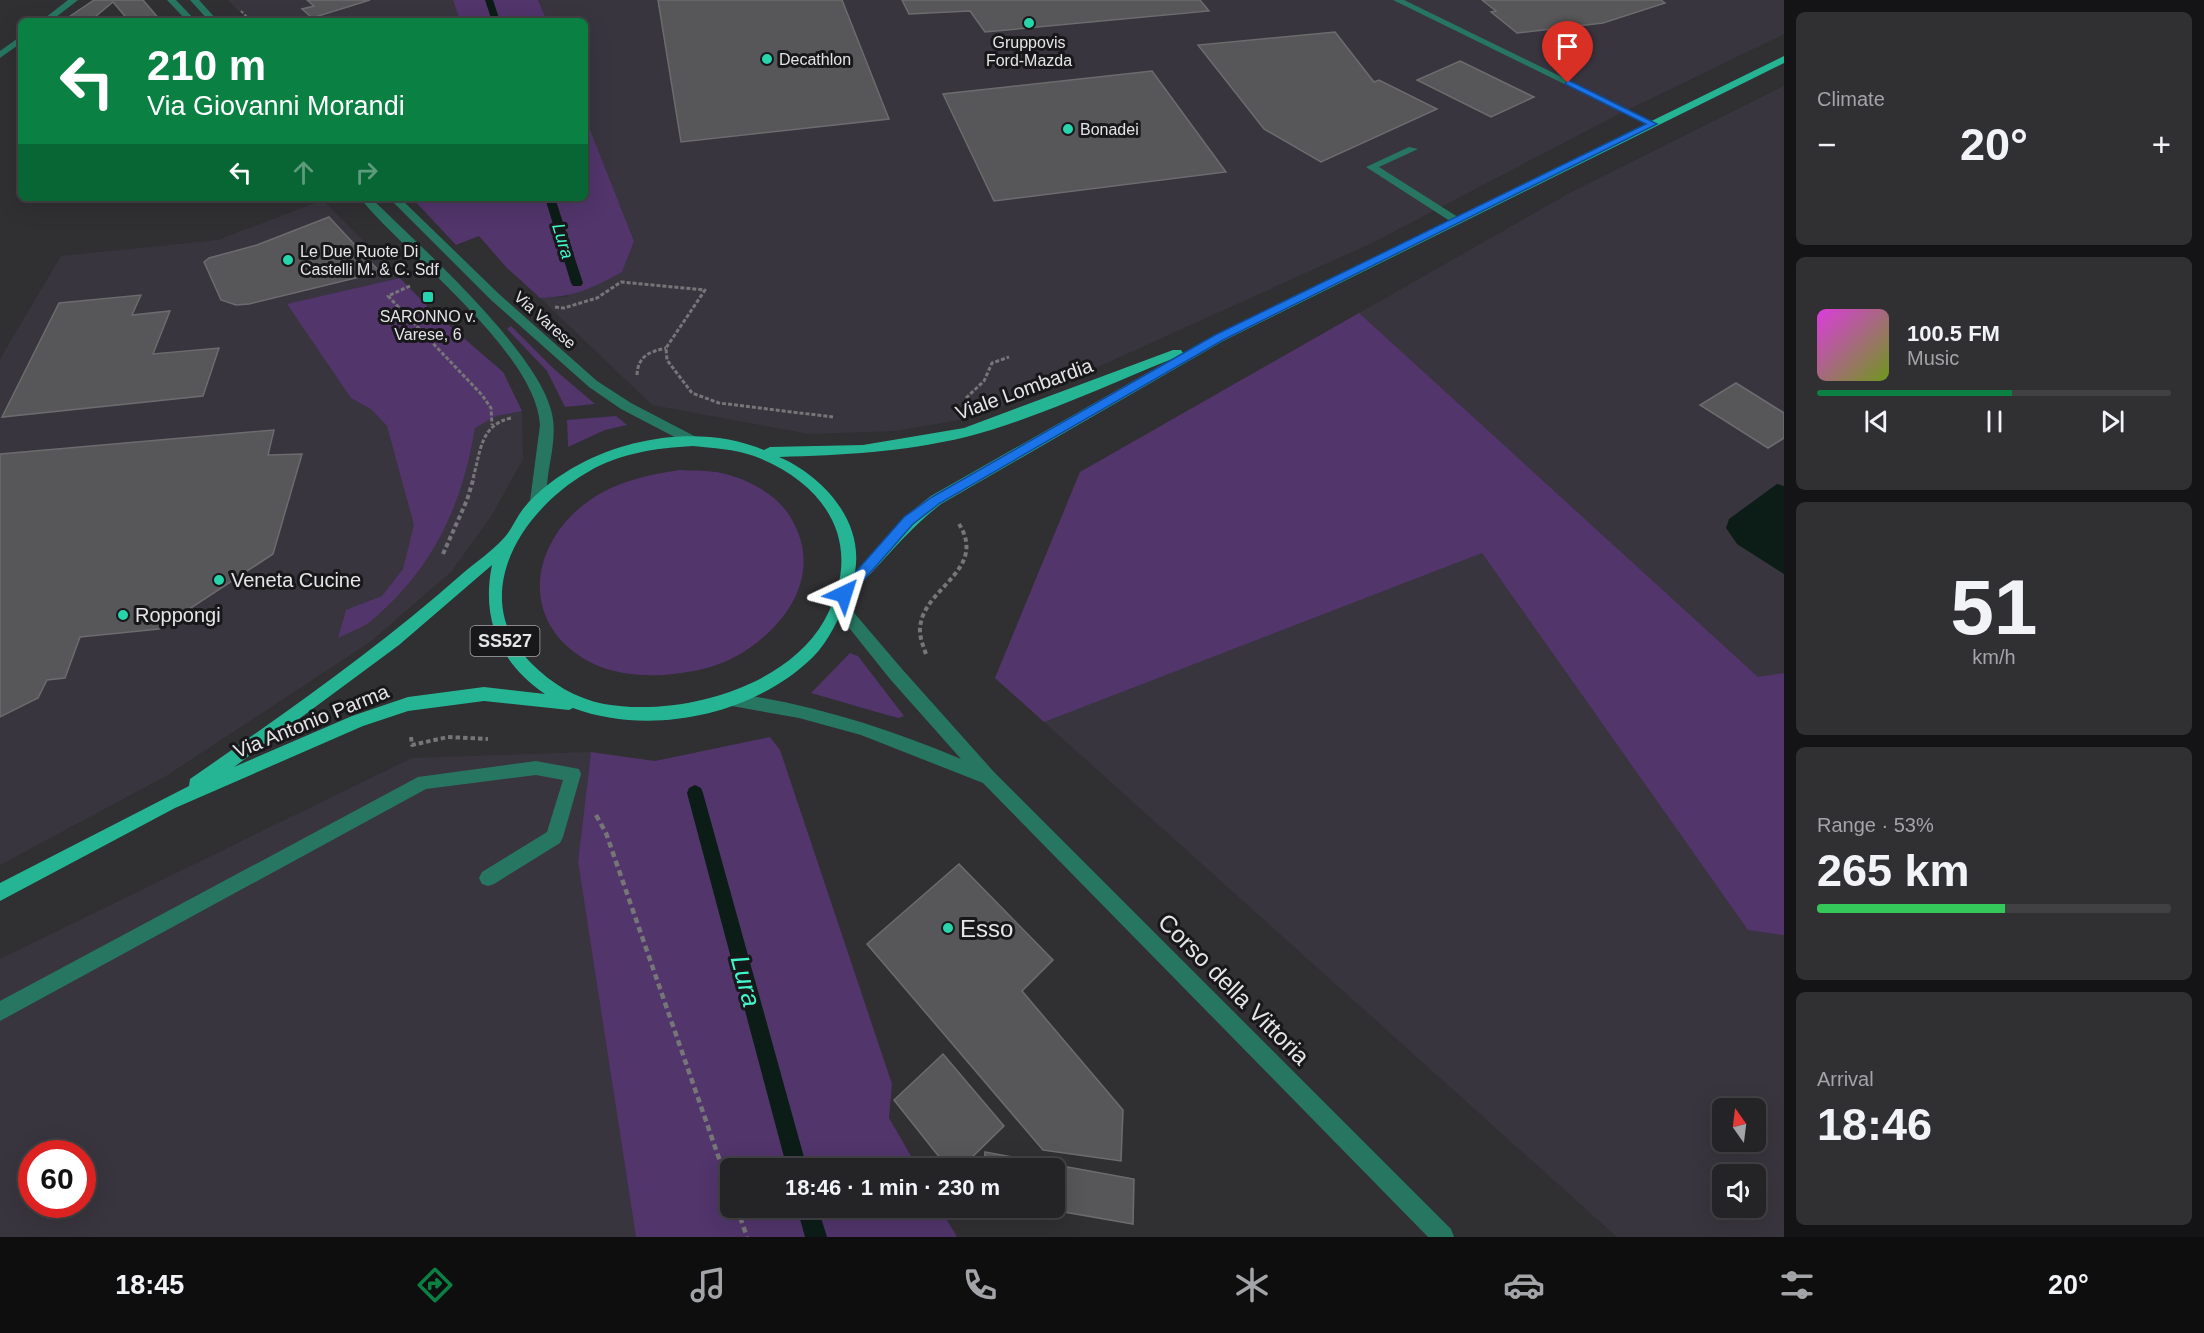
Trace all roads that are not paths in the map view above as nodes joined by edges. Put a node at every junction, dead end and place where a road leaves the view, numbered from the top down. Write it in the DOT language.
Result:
graph roads {
  1 [pos="74,0"];
  2 [pos="171,0"];
  3 [pos="194,0"];
  4 [pos="1397,0"];
  5 [pos="49,18"];
  6 [pos="189,18"];
  7 [pos="211,18"];
  8 [pos="18,41"];
  9 [pos="0,55"];
  10 [pos="1784,59"];
  11 [pos="1653,124"];
  12 [pos="1413,149"];
  13 [pos="368,201"];
  14 [pos="397,201"];
  15 [pos="1457,221"];
  16 [pos="1219,338"];
  17 [pos="693,441"];
  18 [pos="763,452"];
  19 [pos="537,501"];
  20 [pos="506,543"];
  21 [pos="842,600"];
  22 [pos="732,700"];
  23 [pos="581,704"];
  24 [pos="988,777"];
  25 [pos="169,803"];
  26 [pos="488,878"];
  27 [pos="0,892"];
  28 [pos="0,1011"];
  29 [pos="1443,1237"];
  1 -- 5 [label="street"];
  2 -- 6 [label="street"];
  3 -- 7 [label="street"];
  4 -- 11 [label="street"];
  8 -- 9 [label="street"];
  10 -- 11 [label="main road, Viale Lombardia"];
  11 -- 15 [label="main road, Viale Lombardia"];
  12 -- 15 [label="street"];
  13 -- 19 [label="street"];
  14 -- 17 [label="street, Via Varese"];
  15 -- 16 [label="main road, Viale Lombardia"];
  16 -- 18 [label="main road, Viale Lombardia"];
  16 -- 21 [label="main road, Viale Lombardia"];
  17 -- 18 [label="main road, SS527"];
  17 -- 19 [label="main road, SS527"];
  18 -- 21 [label="main road, SS527"];
  19 -- 20 [label="main road, SS527"];
  20 -- 23 [label="main road, SS527"];
  20 -- 25 [label="main road, Via Antonio Parma"];
  21 -- 22 [label="main road, SS527"];
  21 -- 24 [label="street, Corso della Vittoria"];
  22 -- 23 [label="main road, SS527"];
  22 -- 24 [label="street, Corso della Vittoria"];
  23 -- 25 [label="main road, Via Antonio Parma"];
  24 -- 29 [label="street, Corso della Vittoria"];
  25 -- 27 [label="main road, Via Antonio Parma"];
  26 -- 28 [label="street"];
}
